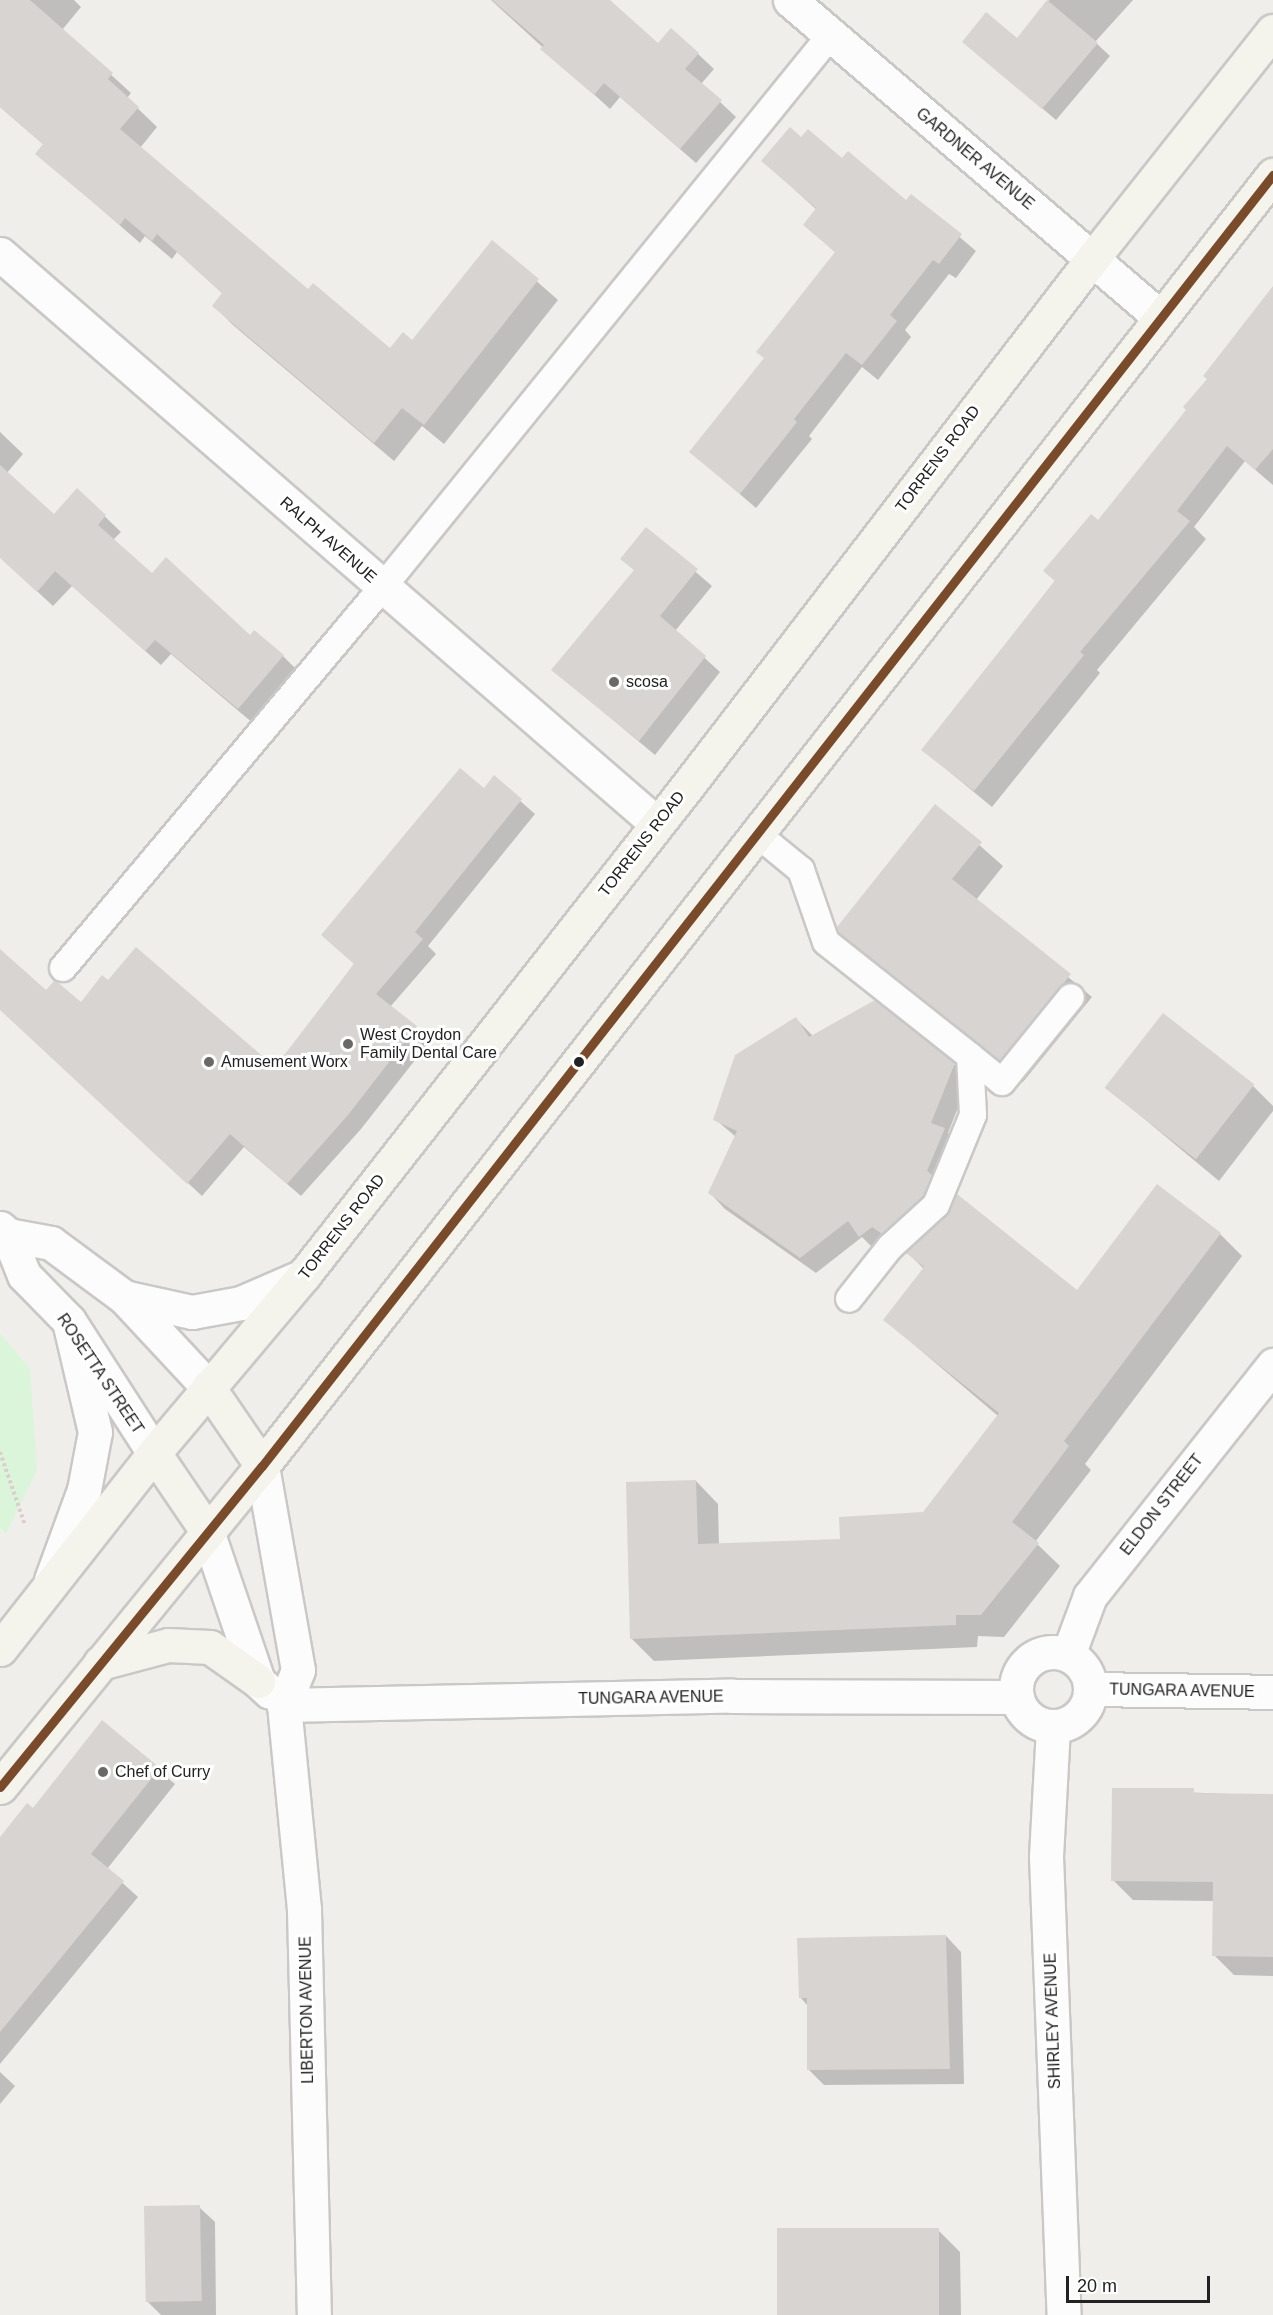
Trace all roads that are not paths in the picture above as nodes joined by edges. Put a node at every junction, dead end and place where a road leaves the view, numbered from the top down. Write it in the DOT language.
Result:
graph roads {
  1 [pos="790,0"];
  2 [pos="1273,32"];
  3 [pos="831,36"];
  4 [pos="1273,175"];
  5 [pos="0,254"];
  6 [pos="1092,259"];
  7 [pos="1160,317"];
  8 [pos="382,588"];
  9 [pos="657,824"];
  10 [pos="757,834"];
  11 [pos="63,968"];
  12 [pos="1071,997"];
  13 [pos="970,1056"];
  14 [pos="4,1232"];
  15 [pos="303,1276"];
  16 [pos="124,1297"];
  17 [pos="849,1299"];
  18 [pos="69,1321"];
  19 [pos="1273,1365"];
  20 [pos="208,1387"];
  21 [pos="154,1454"];
  22 [pos="262,1466"];
  23 [pos="207,1531"];
  24 [pos="48,1589"];
  25 [pos="0,1649"];
  26 [pos="1068,1654"];
  27 [pos="100,1663"];
  28 [pos="258,1681"];
  29 [pos="1090,1689"];
  30 [pos="1273,1692"];
  31 [pos="1017,1697"];
  32 [pos="284,1705"];
  33 [pos="1053,1727"];
  34 [pos="0,1787"];
  35 [pos="314,2315"];
  36 [pos="1064,2315"];
  1 -- 3 [label="street, GARDNER AVENUE"];
  2 -- 6 [label="main road, TORRENS ROAD"];
  3 -- 6 [label="street, GARDNER AVENUE"];
  3 -- 8 [label="lane"];
  4 -- 7 [label="main road"];
  5 -- 8 [label="street, RALPH AVENUE"];
  6 -- 7 [label="street, GARDNER AVENUE"];
  6 -- 9 [label="main road, TORRENS ROAD"];
  7 -- 10 [label="main road"];
  8 -- 9 [label="street, RALPH AVENUE"];
  8 -- 11 [label="lane"];
  9 -- 15 [label="main road, TORRENS ROAD"];
  10 -- 13 [label="lane"];
  10 -- 22 [label="main road"];
  12 -- 13 [label="lane"];
  13 -- 17 [label="lane"];
  14 -- 16 [label="street, ROSETTA STREET"];
  14 -- 18 [label="street, ROSETTA STREET"];
  15 -- 16 [label="street"];
  15 -- 20 [label="main road, TORRENS ROAD"];
  16 -- 20 [label="street, ROSETTA STREET"];
  18 -- 21 [label="street, ROSETTA STREET"];
  18 -- 24 [label="street"];
  19 -- 26 [label="street, ELDON STREET"];
  20 -- 21 [label="main road, TORRENS ROAD"];
  20 -- 22 [label="main road"];
  21 -- 23 [label="main road"];
  21 -- 24 [label="main road, TORRENS ROAD"];
  22 -- 23 [label="main road"];
  22 -- 32 [label="street, LIBERTON AVENUE"];
  23 -- 27 [label="main road"];
  23 -- 28 [label="street"];
  24 -- 25 [label="main road, TORRENS ROAD"];
  26 -- 29 [label="street"];
  26 -- 31 [label="street"];
  27 -- 28 [label="main road"];
  27 -- 34 [label="main road"];
  28 -- 32 [label="street"];
  29 -- 30 [label="street, TUNGARA AVENUE"];
  29 -- 33 [label="street"];
  31 -- 32 [label="street, TUNGARA AVENUE"];
  31 -- 33 [label="street"];
  32 -- 35 [label="street, LIBERTON AVENUE"];
  33 -- 36 [label="street, SHIRLEY AVENUE"];
}
